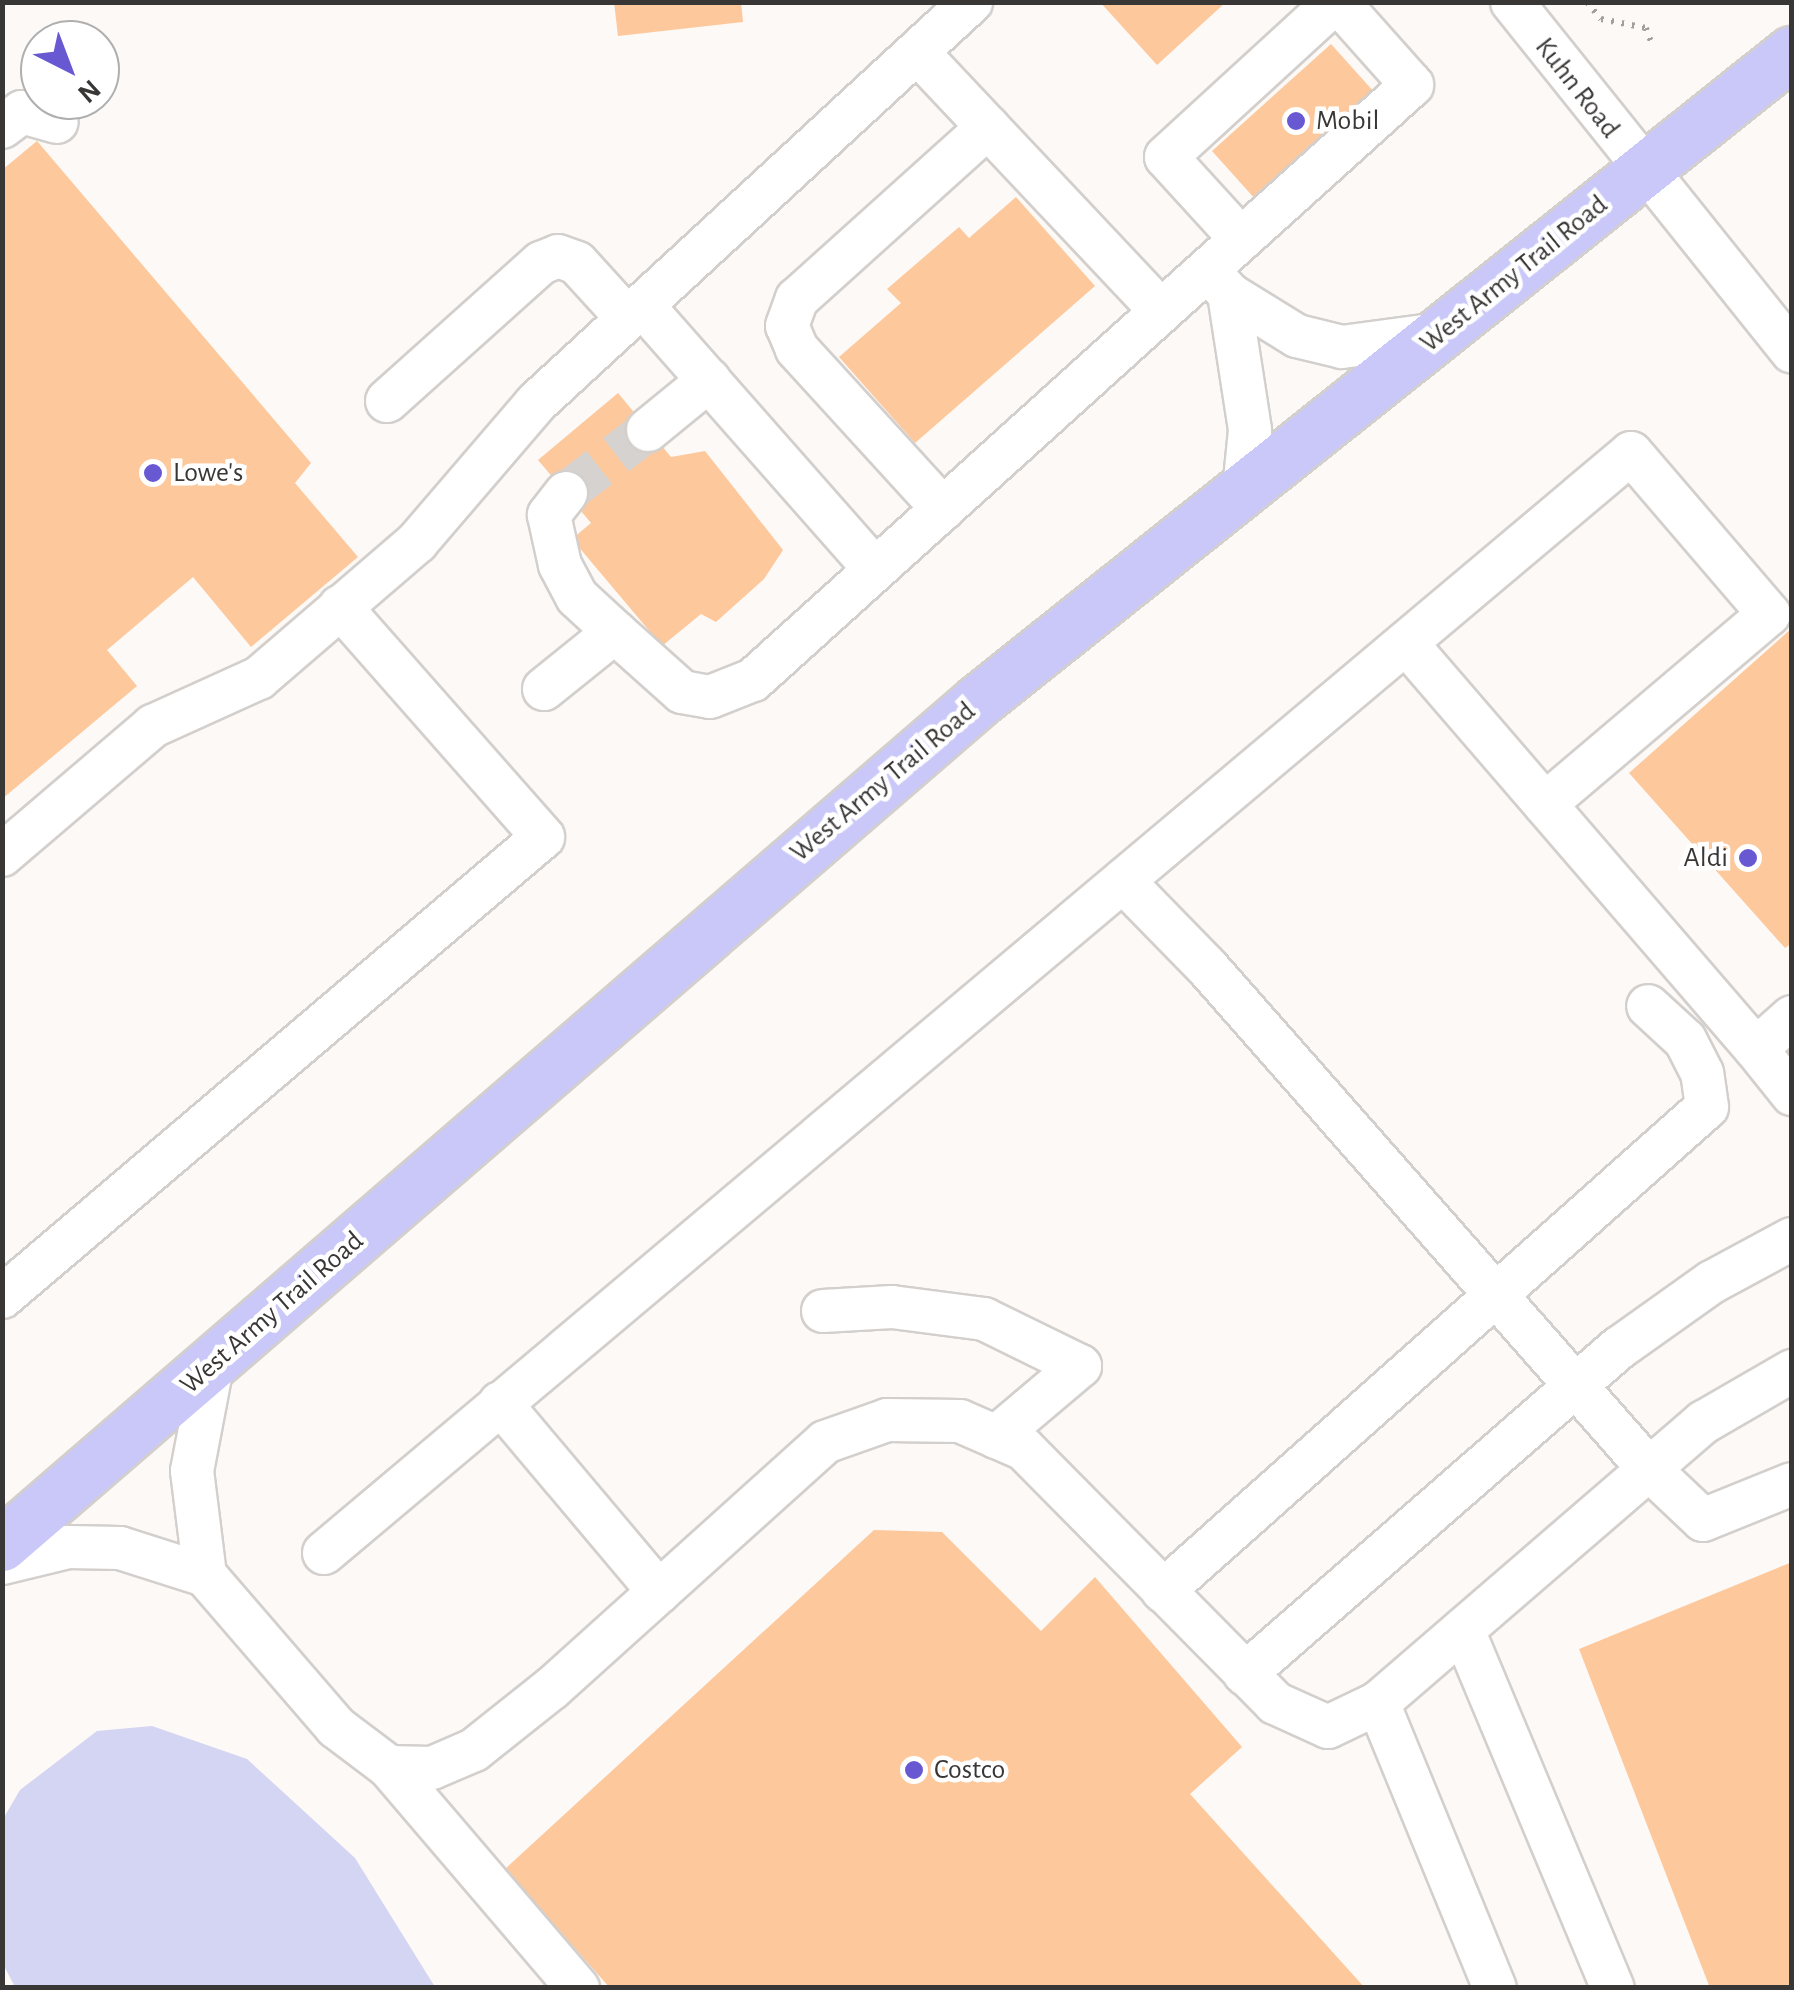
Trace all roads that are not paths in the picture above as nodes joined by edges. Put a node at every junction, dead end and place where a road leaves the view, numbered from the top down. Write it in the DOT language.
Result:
graph roads {
  1 [pos="972,2"];
  2 [pos="1337,2"];
  3 [pos="1512,2"];
  4 [pos="917,52"];
  5 [pos="1792,53"];
  6 [pos="57,122"];
  7 [pos="2,127"];
  8 [pos="988,127"];
  9 [pos="1643,172"];
  10 [pos="1241,239"];
  11 [pos="1218,282"];
  12 [pos="1162,311"];
  13 [pos="635,312"];
  14 [pos="1440,334"];
  15 [pos="1792,352"];
  16 [pos="709,380"];
  17 [pos="387,401"];
  18 [pos="648,430"];
  19 [pos="1244,490"];
  20 [pos="566,493"];
  21 [pos="942,509"];
  22 [pos="876,569"];
  23 [pos="340,607"];
  24 [pos="615,632"];
  25 [pos="1406,643"];
  26 [pos="544,689"];
  27 [pos="1545,804"];
  28 [pos="2,855"];
  29 [pos="1123,881"];
  30 [pos="1648,1006"];
  31 [pos="1792,1017"];
  32 [pos="1756,1049"];
  33 [pos="1792,1094"];
  34 [pos="1792,1239"];
  35 [pos="2,1297"];
  36 [pos="1497,1297"];
  37 [pos="823,1311"];
  38 [pos="212,1366"];
  39 [pos="1792,1371"];
  40 [pos="1576,1387"];
  41 [pos="500,1403"];
  42 [pos="996,1437"];
  43 [pos="1649,1470"];
  44 [pos="1792,1484"];
  45 [pos="2,1544"];
  46 [pos="324,1553"];
  47 [pos="2,1563"];
  48 [pos="205,1575"];
  49 [pos="1163,1591"];
  50 [pos="659,1592"];
  51 [pos="1464,1630"];
  52 [pos="1245,1674"];
  53 [pos="1378,1703"];
  54 [pos="389,1768"];
  55 [pos="578,1988"];
  56 [pos="1495,1988"];
  57 [pos="1613,1988"];
  1 -- 4 [label="street"];
  2 -- 10 [label="street"];
  2 -- 10 [label="street"];
  3 -- 9 [label="street, Kuhn Road"];
  4 -- 8 [label="street"];
  4 -- 13 [label="street"];
  5 -- 9 [label="main road, West Army Trail Road"];
  6 -- 7 [label="street"];
  8 -- 12 [label="street"];
  8 -- 21 [label="street"];
  9 -- 14 [label="main road, West Army Trail Road"];
  9 -- 15 [label="street, Kuhn Road"];
  10 -- 11 [label="street"];
  11 -- 12 [label="street"];
  11 -- 14 [label="street"];
  11 -- 19 [label="street"];
  12 -- 21 [label="street"];
  13 -- 16 [label="street"];
  13 -- 17 [label="street"];
  13 -- 23 [label="street"];
  14 -- 19 [label="main road, West Army Trail Road"];
  16 -- 18 [label="street"];
  16 -- 22 [label="street"];
  19 -- 38 [label="main road, West Army Trail Road"];
  20 -- 24 [label="street"];
  21 -- 22 [label="street"];
  22 -- 24 [label="street"];
  23 -- 28 [label="street"];
  23 -- 35 [label="street"];
  24 -- 26 [label="street"];
  25 -- 27 [label="street"];
  25 -- 27 [label="street"];
  25 -- 29 [label="street"];
  27 -- 32 [label="street"];
  29 -- 36 [label="street"];
  29 -- 41 [label="street"];
  30 -- 36 [label="street"];
  31 -- 32 [label="street"];
  32 -- 33 [label="street"];
  34 -- 40 [label="street"];
  36 -- 40 [label="street"];
  36 -- 49 [label="street"];
  37 -- 42 [label="street"];
  38 -- 45 [label="main road, West Army Trail Road"];
  38 -- 48 [label="street"];
  39 -- 43 [label="street"];
  40 -- 43 [label="street"];
  40 -- 52 [label="street"];
  41 -- 46 [label="street"];
  41 -- 50 [label="street"];
  42 -- 49 [label="street"];
  42 -- 50 [label="street"];
  43 -- 44 [label="street"];
  43 -- 51 [label="street"];
  47 -- 48 [label="street"];
  48 -- 54 [label="street"];
  49 -- 52 [label="street"];
  50 -- 54 [label="street"];
  51 -- 53 [label="street"];
  51 -- 57 [label="street"];
  52 -- 53 [label="street"];
  53 -- 56 [label="street"];
  54 -- 55 [label="street"];
}
